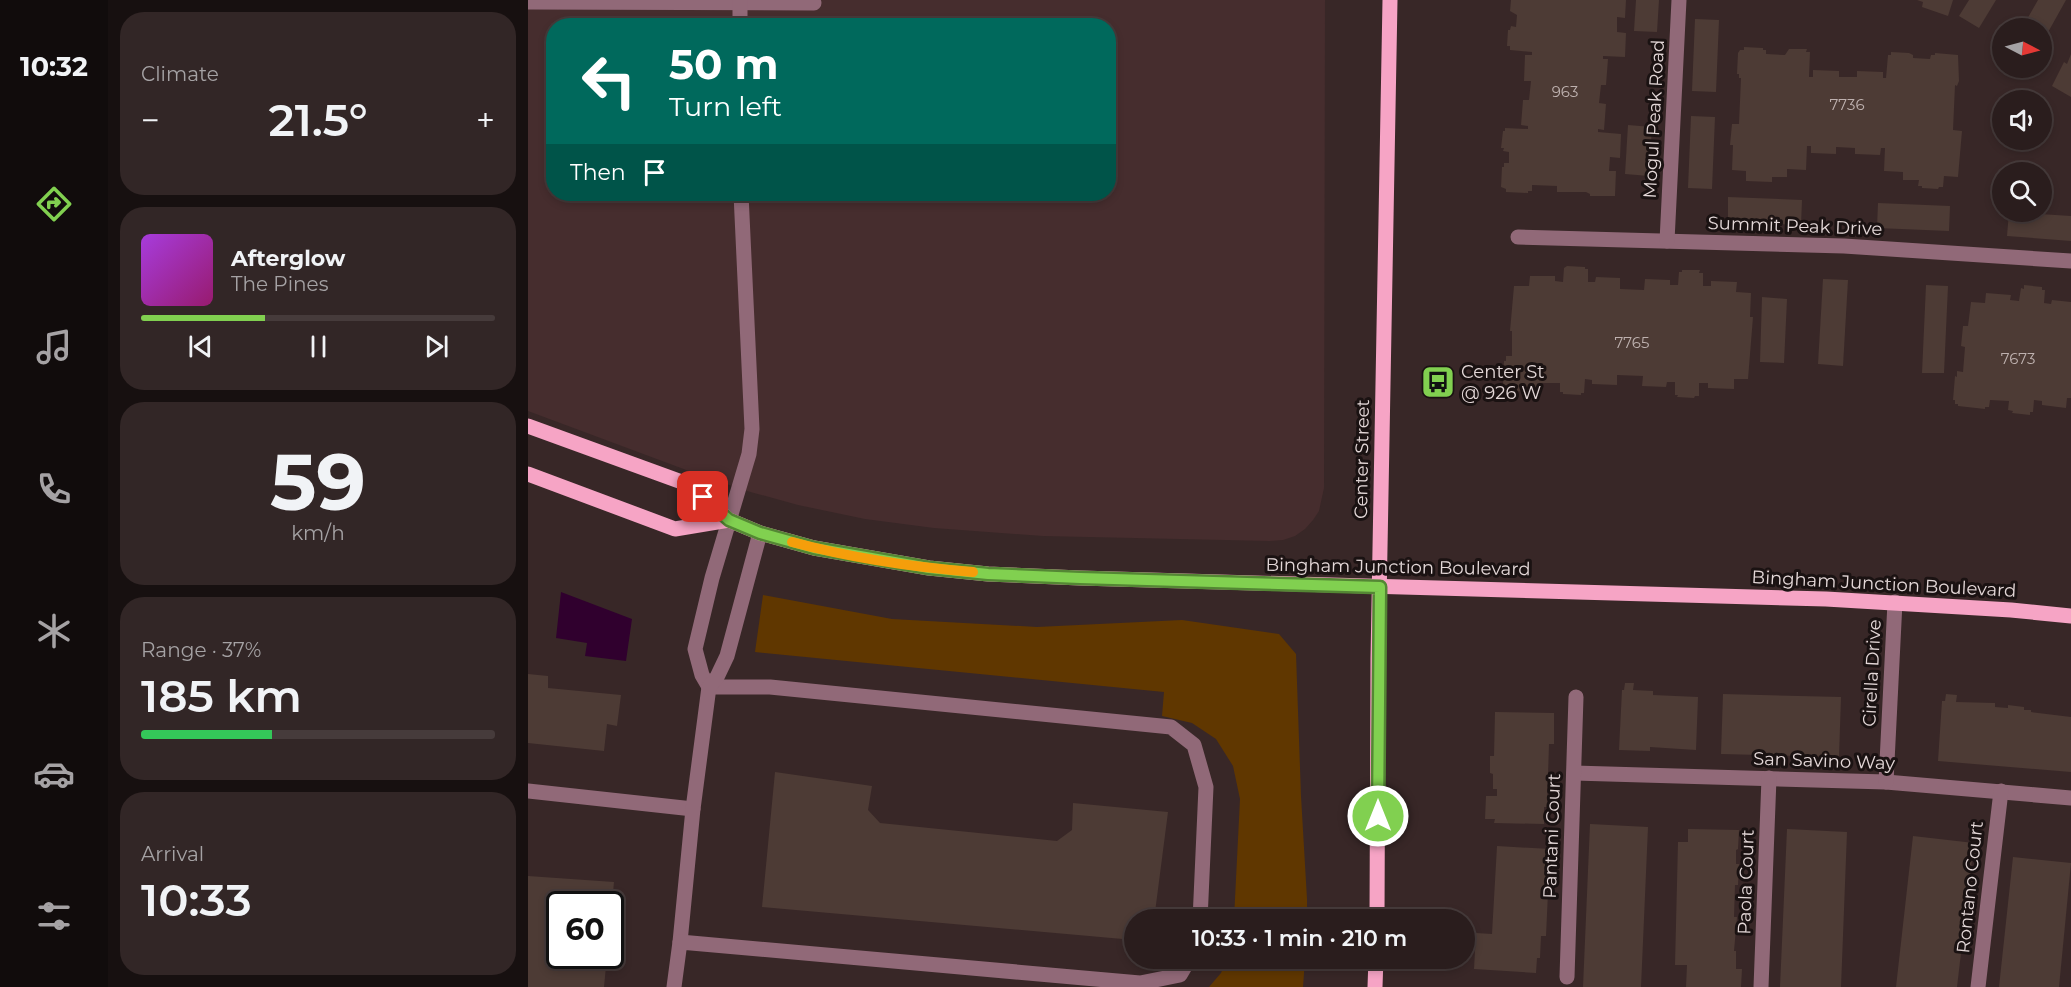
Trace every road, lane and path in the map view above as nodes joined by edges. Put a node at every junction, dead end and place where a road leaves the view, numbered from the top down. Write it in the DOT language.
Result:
graph roads {
  1 [pos="1390,0"];
  2 [pos="1679,0"];
  3 [pos="740,1"];
  4 [pos="528,2"];
  5 [pos="814,3"];
  6 [pos="740,18"];
  7 [pos="741,201"];
  8 [pos="1518,237"];
  9 [pos="1667,241"];
  10 [pos="2071,261"];
  11 [pos="528,426"];
  12 [pos="528,474"];
  13 [pos="729,520"];
  14 [pos="760,533"];
  15 [pos="1380,587"];
  16 [pos="1895,602"];
  17 [pos="2071,616"];
  18 [pos="709,687"];
  19 [pos="1576,697"];
  20 [pos="1574,773"];
  21 [pos="1769,778"];
  22 [pos="1886,782"];
  23 [pos="2001,791"];
  24 [pos="528,792"];
  25 [pos="2071,798"];
  26 [pos="693,809"];
  27 [pos="1200,909"];
  28 [pos="1377,909"];
  29 [pos="680,942"];
  30 [pos="1184,969"];
  31 [pos="1376,969"];
  32 [pos="1567,976"];
  33 [pos="674,987"];
  34 [pos="1376,987"];
  35 [pos="1761,987"];
  36 [pos="1978,987"];
  1 -- 15 [label="main road, Center Street"];
  2 -- 9 [label="street, Mogul Peak Road"];
  3 -- 4 [label="street"];
  3 -- 5 [label="street"];
  3 -- 6 [label="street"];
  7 -- 13 [label="street"];
  8 -- 9 [label="street, Summit Peak Drive"];
  9 -- 10 [label="street, Summit Peak Drive"];
  11 -- 13 [label="main road, Bingham Junction Boulevard"];
  12 -- 13 [label="main road"];
  13 -- 14 [label="main road, Bingham Junction Boulevard"];
  13 -- 18 [label="street"];
  14 -- 15 [label="main road, Bingham Junction Boulevard"];
  14 -- 18 [label="street"];
  15 -- 16 [label="main road, Bingham Junction Boulevard"];
  15 -- 28 [label="main road, Center Street"];
  16 -- 17 [label="main road, Bingham Junction Boulevard"];
  16 -- 22 [label="street, Cirella Drive"];
  18 -- 26 [label="street"];
  18 -- 27 [label="street"];
  19 -- 20 [label="street, Pantani Court"];
  20 -- 21 [label="street, San Savino Way"];
  20 -- 32 [label="street, Pantani Court"];
  21 -- 22 [label="street, San Savino Way"];
  21 -- 35 [label="street, Paola Court"];
  22 -- 23 [label="street, San Savino Way"];
  23 -- 25 [label="street, San Savino Way"];
  23 -- 36 [label="street, Rontano Court"];
  24 -- 26 [label="street"];
  26 -- 29 [label="street"];
  29 -- 30 [label="street"];
  29 -- 33 [label="street"];
  31 -- 34 [label="main road"];
}
